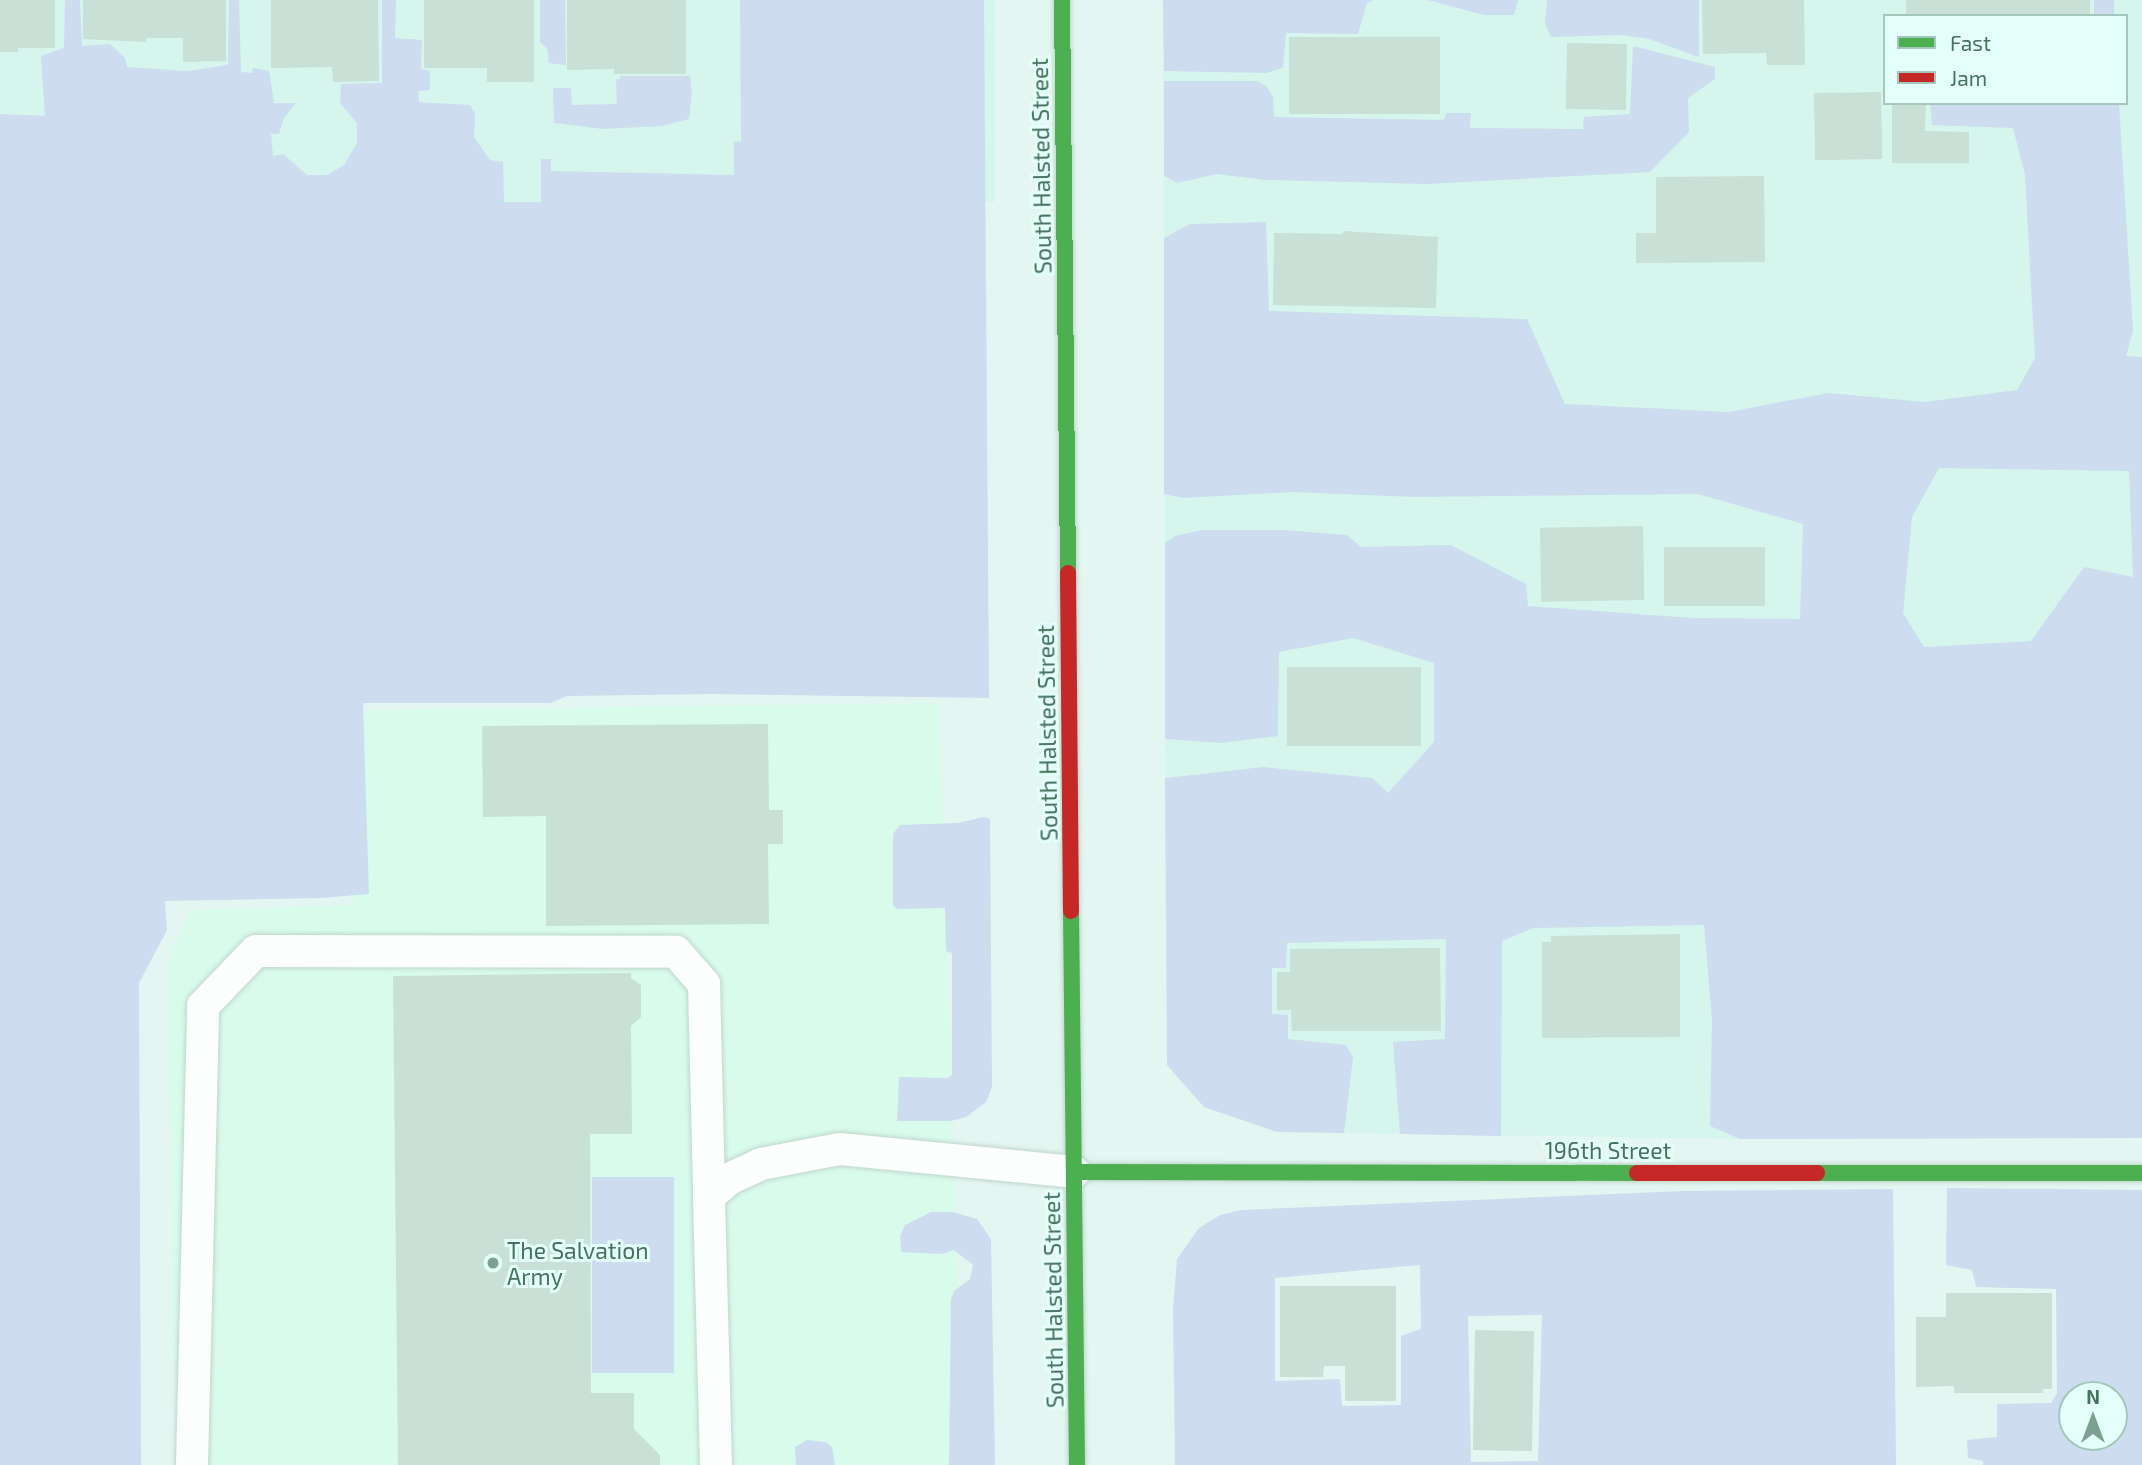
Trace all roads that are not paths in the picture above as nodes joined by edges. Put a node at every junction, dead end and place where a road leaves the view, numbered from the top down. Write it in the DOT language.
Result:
graph roads {
  1 [pos="1062,0"];
  2 [pos="1074,1172"];
  3 [pos="2142,1173"];
  4 [pos="709,1196"];
  5 [pos="192,1465"];
  6 [pos="716,1465"];
  7 [pos="1077,1465"];
  1 -- 2 [label="main road, South Halsted Street"];
  2 -- 3 [label="main road, 196th Street"];
  2 -- 4 [label="lane"];
  2 -- 7 [label="main road, South Halsted Street"];
  4 -- 5 [label="lane"];
  4 -- 6 [label="lane"];
}
